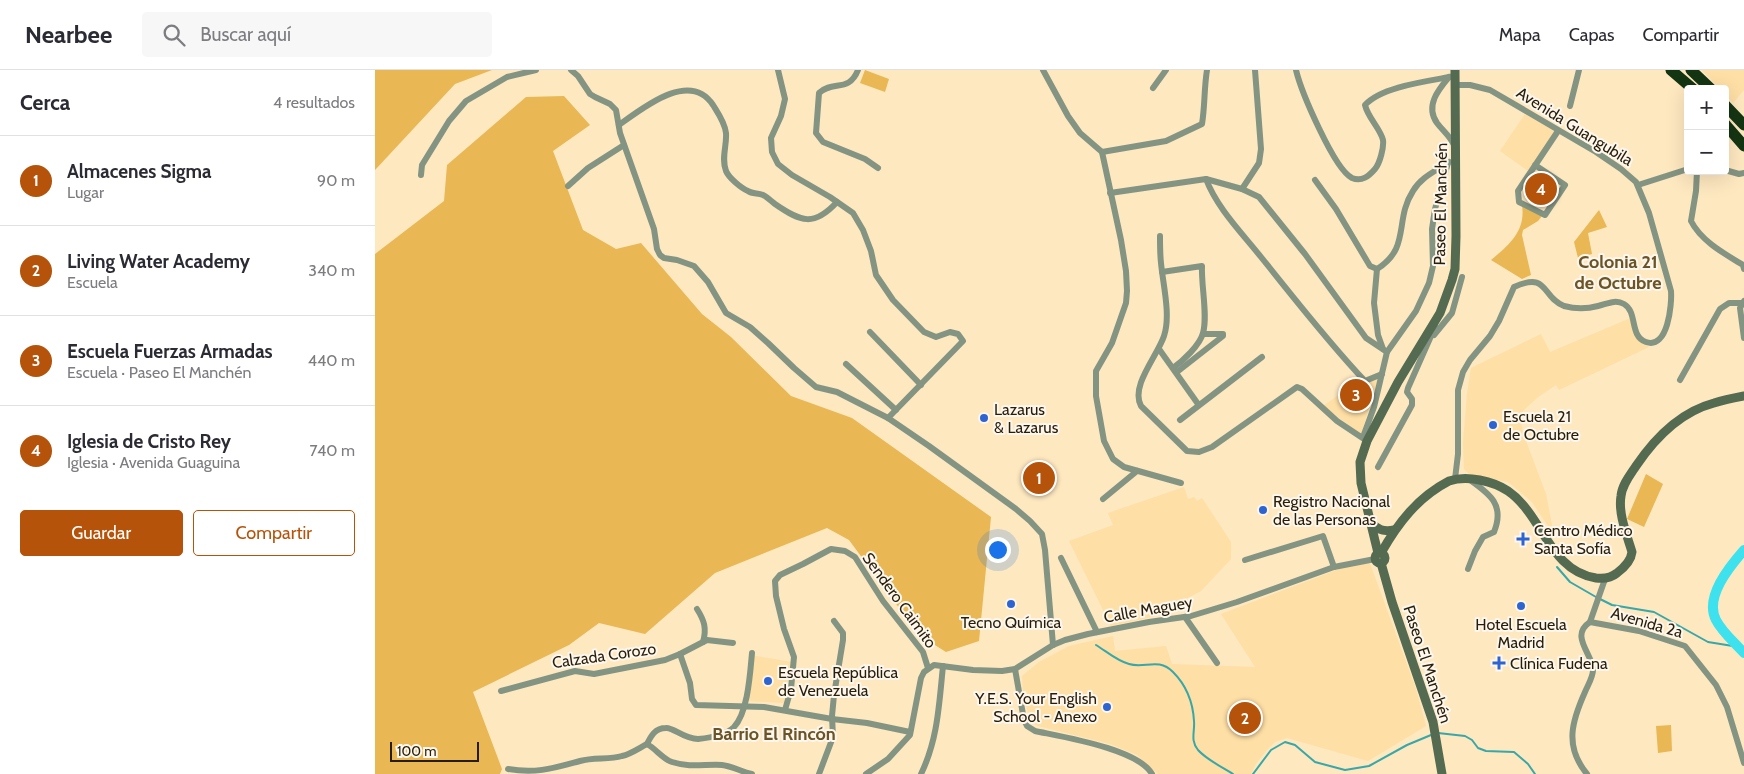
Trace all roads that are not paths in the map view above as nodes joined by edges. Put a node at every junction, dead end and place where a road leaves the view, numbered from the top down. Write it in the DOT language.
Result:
graph roads {
  1 [pos="536,70"];
  2 [pos="571,70"];
  3 [pos="778,70"];
  4 [pos="858,70"];
  5 [pos="1043,70"];
  6 [pos="1166,70"];
  7 [pos="1207,70"];
  8 [pos="1255,70"];
  9 [pos="1296,70"];
  10 [pos="1579,70"];
  11 [pos="1671,70"];
  12 [pos="1690,70"];
  13 [pos="1453,77"];
  14 [pos="1688,85"];
  15 [pos="1703,85"];
  16 [pos="1707,85"];
  17 [pos="1153,88"];
  18 [pos="1570,106"];
  19 [pos="1729,109"];
  20 [pos="1729,113"];
  21 [pos="1729,124"];
  22 [pos="619,125"];
  23 [pos="1744,125"];
  24 [pos="1729,129"];
  25 [pos="1744,129"];
  26 [pos="1558,131"];
  27 [pos="1744,141"];
  28 [pos="624,145"];
  29 [pos="1744,146"];
  30 [pos="1102,152"];
  31 [pos="1456,152"];
  32 [pos="1448,163"];
  33 [pos="1535,165"];
  34 [pos="878,168"];
  35 [pos="1684,169"];
  36 [pos="1729,171"];
  37 [pos="1744,173"];
  38 [pos="421,175"];
  39 [pos="1697,175"];
  40 [pos="1206,179"];
  41 [pos="1315,180"];
  42 [pos="1638,185"];
  43 [pos="568,186"];
  44 [pos="1241,189"];
  45 [pos="1110,193"];
  46 [pos="837,202"];
  47 [pos="1160,236"];
  48 [pos="1377,269"];
  49 [pos="1744,269"];
  50 [pos="1162,272"];
  51 [pos="1462,277"];
  52 [pos="1743,302"];
  53 [pos="1440,313"];
  54 [pos="870,332"];
  55 [pos="1203,334"];
  56 [pos="1744,338"];
  57 [pos="1430,340"];
  58 [pos="1159,349"];
  59 [pos="1385,350"];
  60 [pos="1263,357"];
  61 [pos="846,364"];
  62 [pos="1175,370"];
  63 [pos="1382,374"];
  64 [pos="1680,380"];
  65 [pos="921,385"];
  66 [pos="1744,396"];
  67 [pos="1198,404"];
  68 [pos="896,410"];
  69 [pos="887,418"];
  70 [pos="1179,420"];
  71 [pos="1365,439"];
  72 [pos="1378,467"];
  73 [pos="1137,471"];
  74 [pos="1455,479"];
  75 [pos="1469,479"];
  76 [pos="1181,484"];
  77 [pos="1103,499"];
  78 [pos="1369,520"];
  79 [pos="1394,530"];
  80 [pos="1379,557"];
  81 [pos="1061,558"];
  82 [pos="1245,560"];
  83 [pos="1334,567"];
  84 [pos="1468,569"];
  85 [pos="1605,579"];
  86 [pos="697,609"];
  87 [pos="1185,617"];
  88 [pos="834,622"];
  89 [pos="1590,622"];
  90 [pos="1097,632"];
  91 [pos="703,642"];
  92 [pos="733,643"];
  93 [pos="1053,645"];
  94 [pos="680,654"];
  95 [pos="752,654"];
  96 [pos="1217,663"];
  97 [pos="943,666"];
  98 [pos="928,668"];
  99 [pos="1015,669"];
  100 [pos="501,690"];
  101 [pos="744,708"];
  102 [pos="785,710"];
  103 [pos="832,719"];
  104 [pos="911,732"];
  105 [pos="647,744"];
  106 [pos="1744,763"];
  107 [pos="508,769"];
  108 [pos="752,774"];
  109 [pos="819,774"];
  110 [pos="866,774"];
  111 [pos="921,774"];
  112 [pos="1152,774"];
  113 [pos="1442,774"];
  114 [pos="1587,774"];
  1 -- 38 [label="street"];
  2 -- 22 [label="street"];
  3 -- 46 [label="street"];
  4 -- 34 [label="street"];
  5 -- 30 [label="street"];
  6 -- 17 [label="street"];
  7 -- 30 [label="street"];
  8 -- 44 [label="street"];
  9 -- 13 [label="street, Avenida Guangubila"];
  10 -- 18 [label="street"];
  11 -- 14 [label="highway"];
  12 -- 15 [label="highway"];
  12 -- 16 [label="highway"];
  13 -- 26 [label="street, Avenida Guangubila"];
  13 -- 31 [label="street, Paseo El Manchén"];
  13 -- 31 [label="street"];
  19 -- 23 [label="highway"];
  20 -- 25 [label="highway"];
  21 -- 27 [label="highway"];
  22 -- 28 [label="street"];
  22 -- 46 [label="street"];
  24 -- 29 [label="highway"];
  26 -- 33 [label="street"];
  26 -- 42 [label="street, Avenida Guangubila"];
  28 -- 43 [label="street"];
  28 -- 69 [label="street"];
  30 -- 45 [label="street"];
  31 -- 32 [label="street"];
  31 -- 53 [label="street, Paseo El Manchén"];
  32 -- 48 [label="street"];
  32 -- 59 [label="street"];
  33 -- 33 [label="street"];
  35 -- 42 [label="street"];
  36 -- 37 [label="street"];
  39 -- 49 [label="street"];
  40 -- 44 [label="street"];
  40 -- 45 [label="street"];
  40 -- 63 [label="street"];
  41 -- 48 [label="street"];
  42 -- 74 [label="street, Avenida Guangubila"];
  44 -- 59 [label="street"];
  45 -- 73 [label="street"];
  46 -- 65 [label="street"];
  47 -- 50 [label="street"];
  48 -- 59 [label="street"];
  50 -- 55 [label="street"];
  50 -- 58 [label="street"];
  51 -- 57 [label="street"];
  52 -- 56 [label="street"];
  52 -- 64 [label="street"];
  53 -- 57 [label="street"];
  53 -- 71 [label="street, Paseo El Manchén"];
  54 -- 65 [label="street"];
  55 -- 62 [label="street"];
  55 -- 62 [label="street"];
  57 -- 72 [label="street"];
  58 -- 62 [label="street"];
  58 -- 71 [label="street"];
  59 -- 63 [label="street"];
  60 -- 67 [label="street"];
  61 -- 68 [label="street"];
  62 -- 67 [label="street"];
  63 -- 71 [label="street"];
  65 -- 68 [label="street"];
  66 -- 85 [label="street"];
  67 -- 70 [label="street"];
  68 -- 69 [label="street"];
  69 -- 93 [label="street"];
  71 -- 78 [label="street, Paseo El Manchén"];
  73 -- 76 [label="street"];
  73 -- 77 [label="street"];
  74 -- 75 [label="street"];
  74 -- 79 [label="street"];
  75 -- 84 [label="street"];
  75 -- 85 [label="street"];
  78 -- 79 [label="street"];
  78 -- 80 [label="street, Paseo El Manchén"];
  79 -- 80 [label="street"];
  80 -- 83 [label="street, Calle Maguey"];
  80 -- 113 [label="street, Paseo El Manchén"];
  81 -- 90 [label="street"];
  82 -- 83 [label="street"];
  83 -- 87 [label="street, Calle Maguey"];
  85 -- 89 [label="street"];
  86 -- 91 [label="street"];
  87 -- 90 [label="street, Calle Maguey"];
  87 -- 96 [label="street"];
  88 -- 103 [label="street"];
  89 -- 106 [label="street, Avenida 2a"];
  89 -- 114 [label="street"];
  90 -- 93 [label="street, Calle Maguey"];
  91 -- 92 [label="street"];
  91 -- 94 [label="street"];
  93 -- 99 [label="street, Calle Maguey"];
  94 -- 100 [label="street, Calzada Corozo"];
  94 -- 101 [label="street, Calzada Corozo"];
  95 -- 101 [label="street"];
  97 -- 98 [label="street"];
  97 -- 99 [label="street"];
  97 -- 111 [label="street"];
  98 -- 102 [label="street, Sendero Caimito"];
  98 -- 104 [label="street"];
  99 -- 112 [label="street"];
  101 -- 102 [label="street, Calzada Corozo"];
  101 -- 105 [label="street"];
  102 -- 103 [label="street, Calzada Corozo"];
  103 -- 104 [label="street, Calzada Corozo"];
  103 -- 109 [label="street"];
  104 -- 110 [label="street"];
  105 -- 107 [label="street"];
  105 -- 108 [label="street"];
}
